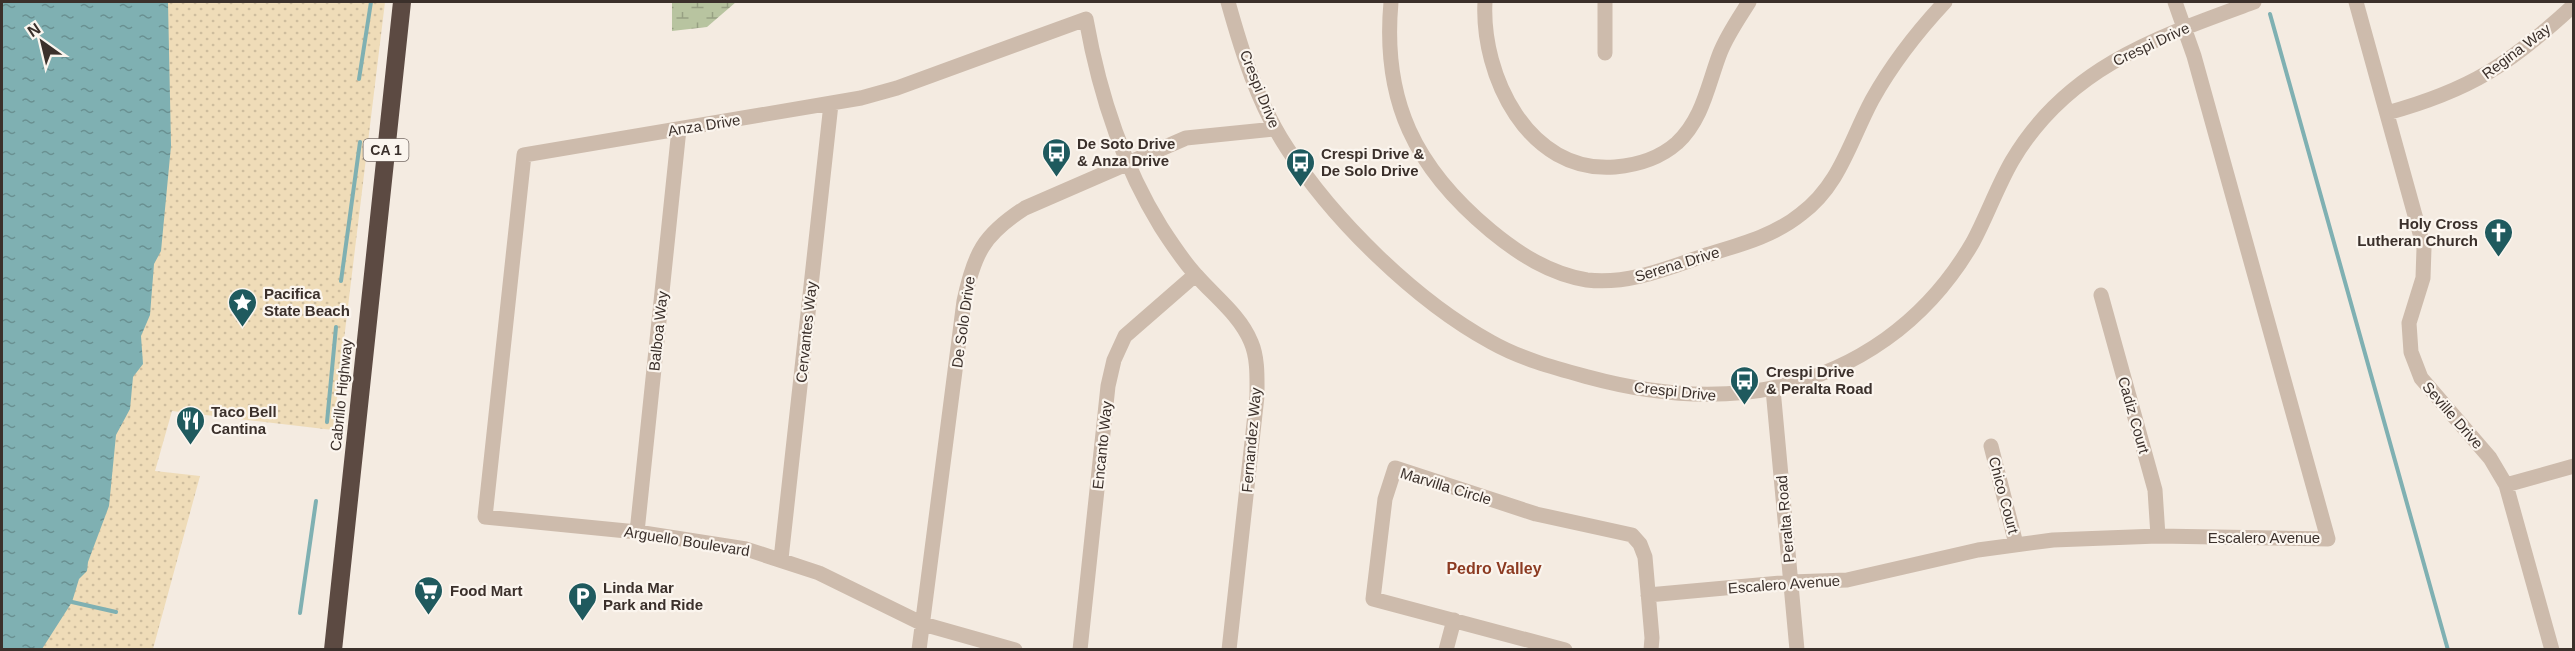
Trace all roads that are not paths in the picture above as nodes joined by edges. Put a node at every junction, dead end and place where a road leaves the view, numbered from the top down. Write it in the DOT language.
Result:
graph roads {
  1 [pos="402,2"];
  2 [pos="1228,2"];
  3 [pos="1391,2"];
  4 [pos="1485,2"];
  5 [pos="1605,2"];
  6 [pos="1749,2"];
  7 [pos="1945,2"];
  8 [pos="2175,2"];
  9 [pos="2254,2"];
  10 [pos="2356,2"];
  11 [pos="2574,5"];
  12 [pos="2185,28"];
  13 [pos="1605,53"];
  14 [pos="831,104"];
  15 [pos="2387,113"];
  16 [pos="679,129"];
  17 [pos="1275,129"];
  18 [pos="1128,162"];
  19 [pos="1195,275"];
  20 [pos="2101,295"];
  21 [pos="1773,390"];
  22 [pos="1991,446"];
  23 [pos="2574,466"];
  24 [pos="2506,485"];
  25 [pos="485,517"];
  26 [pos="637,532"];
  27 [pos="2158,536"];
  28 [pos="2016,544"];
  29 [pos="781,559"];
  30 [pos="1791,582"];
  31 [pos="1648,595"];
  32 [pos="1454,620"];
  33 [pos="923,624"];
  34 [pos="333,650"];
  35 [pos="919,650"];
  36 [pos="1015,650"];
  37 [pos="1080,650"];
  38 [pos="1229,650"];
  39 [pos="1446,650"];
  40 [pos="1565,650"];
  41 [pos="1651,650"];
  42 [pos="1797,650"];
  43 [pos="2552,650"];
  1 -- 34 [label="highway, Cabrillo Highway / CA 1"];
  2 -- 17 [label="street, Crespi Drive"];
  3 -- 7 [label="street, Serena Drive"];
  4 -- 6 [label="street"];
  5 -- 13 [label="street"];
  8 -- 12 [label="street, Escalero Avenue"];
  9 -- 12 [label="street, Crespi Drive"];
  10 -- 15 [label="street, Seville Drive"];
  11 -- 15 [label="street, Regina Way"];
  12 -- 21 [label="street, Crespi Drive"];
  12 -- 27 [label="street, Escalero Avenue"];
  14 -- 16 [label="street, Anza Drive"];
  14 -- 18 [label="street, Anza Drive"];
  14 -- 29 [label="street, Cervantes Way"];
  15 -- 24 [label="street, Seville Drive"];
  16 -- 25 [label="street, Anza Drive"];
  16 -- 26 [label="street, Balboa Way"];
  17 -- 18 [label="street, De Solo Drive"];
  17 -- 21 [label="street, Crespi Drive"];
  18 -- 19 [label="street, Fernandez Way"];
  18 -- 33 [label="street, De Solo Drive"];
  19 -- 37 [label="street, Encanto Way"];
  19 -- 38 [label="street, Fernandez Way"];
  20 -- 27 [label="street, Cadiz Court"];
  21 -- 30 [label="street, Peralta Road"];
  22 -- 28 [label="street, Chico Court"];
  23 -- 24 [label="street"];
  24 -- 43 [label="street, Seville Drive"];
  25 -- 26 [label="street, Arguello Boulevard"];
  26 -- 29 [label="street, Arguello Boulevard"];
  27 -- 28 [label="street, Escalero Avenue"];
  28 -- 30 [label="street, Escalero Avenue"];
  29 -- 33 [label="street, Arguello Boulevard"];
  30 -- 31 [label="street, Escalero Avenue"];
  30 -- 42 [label="street, Peralta Road"];
  31 -- 32 [label="street, Marvilla Circle"];
  31 -- 41 [label="street, Marvilla Circle"];
  32 -- 39 [label="street"];
  32 -- 40 [label="street, Marvilla Circle"];
  33 -- 35 [label="street, De Solo Drive"];
  33 -- 36 [label="street, Arguello Boulevard"];
}
